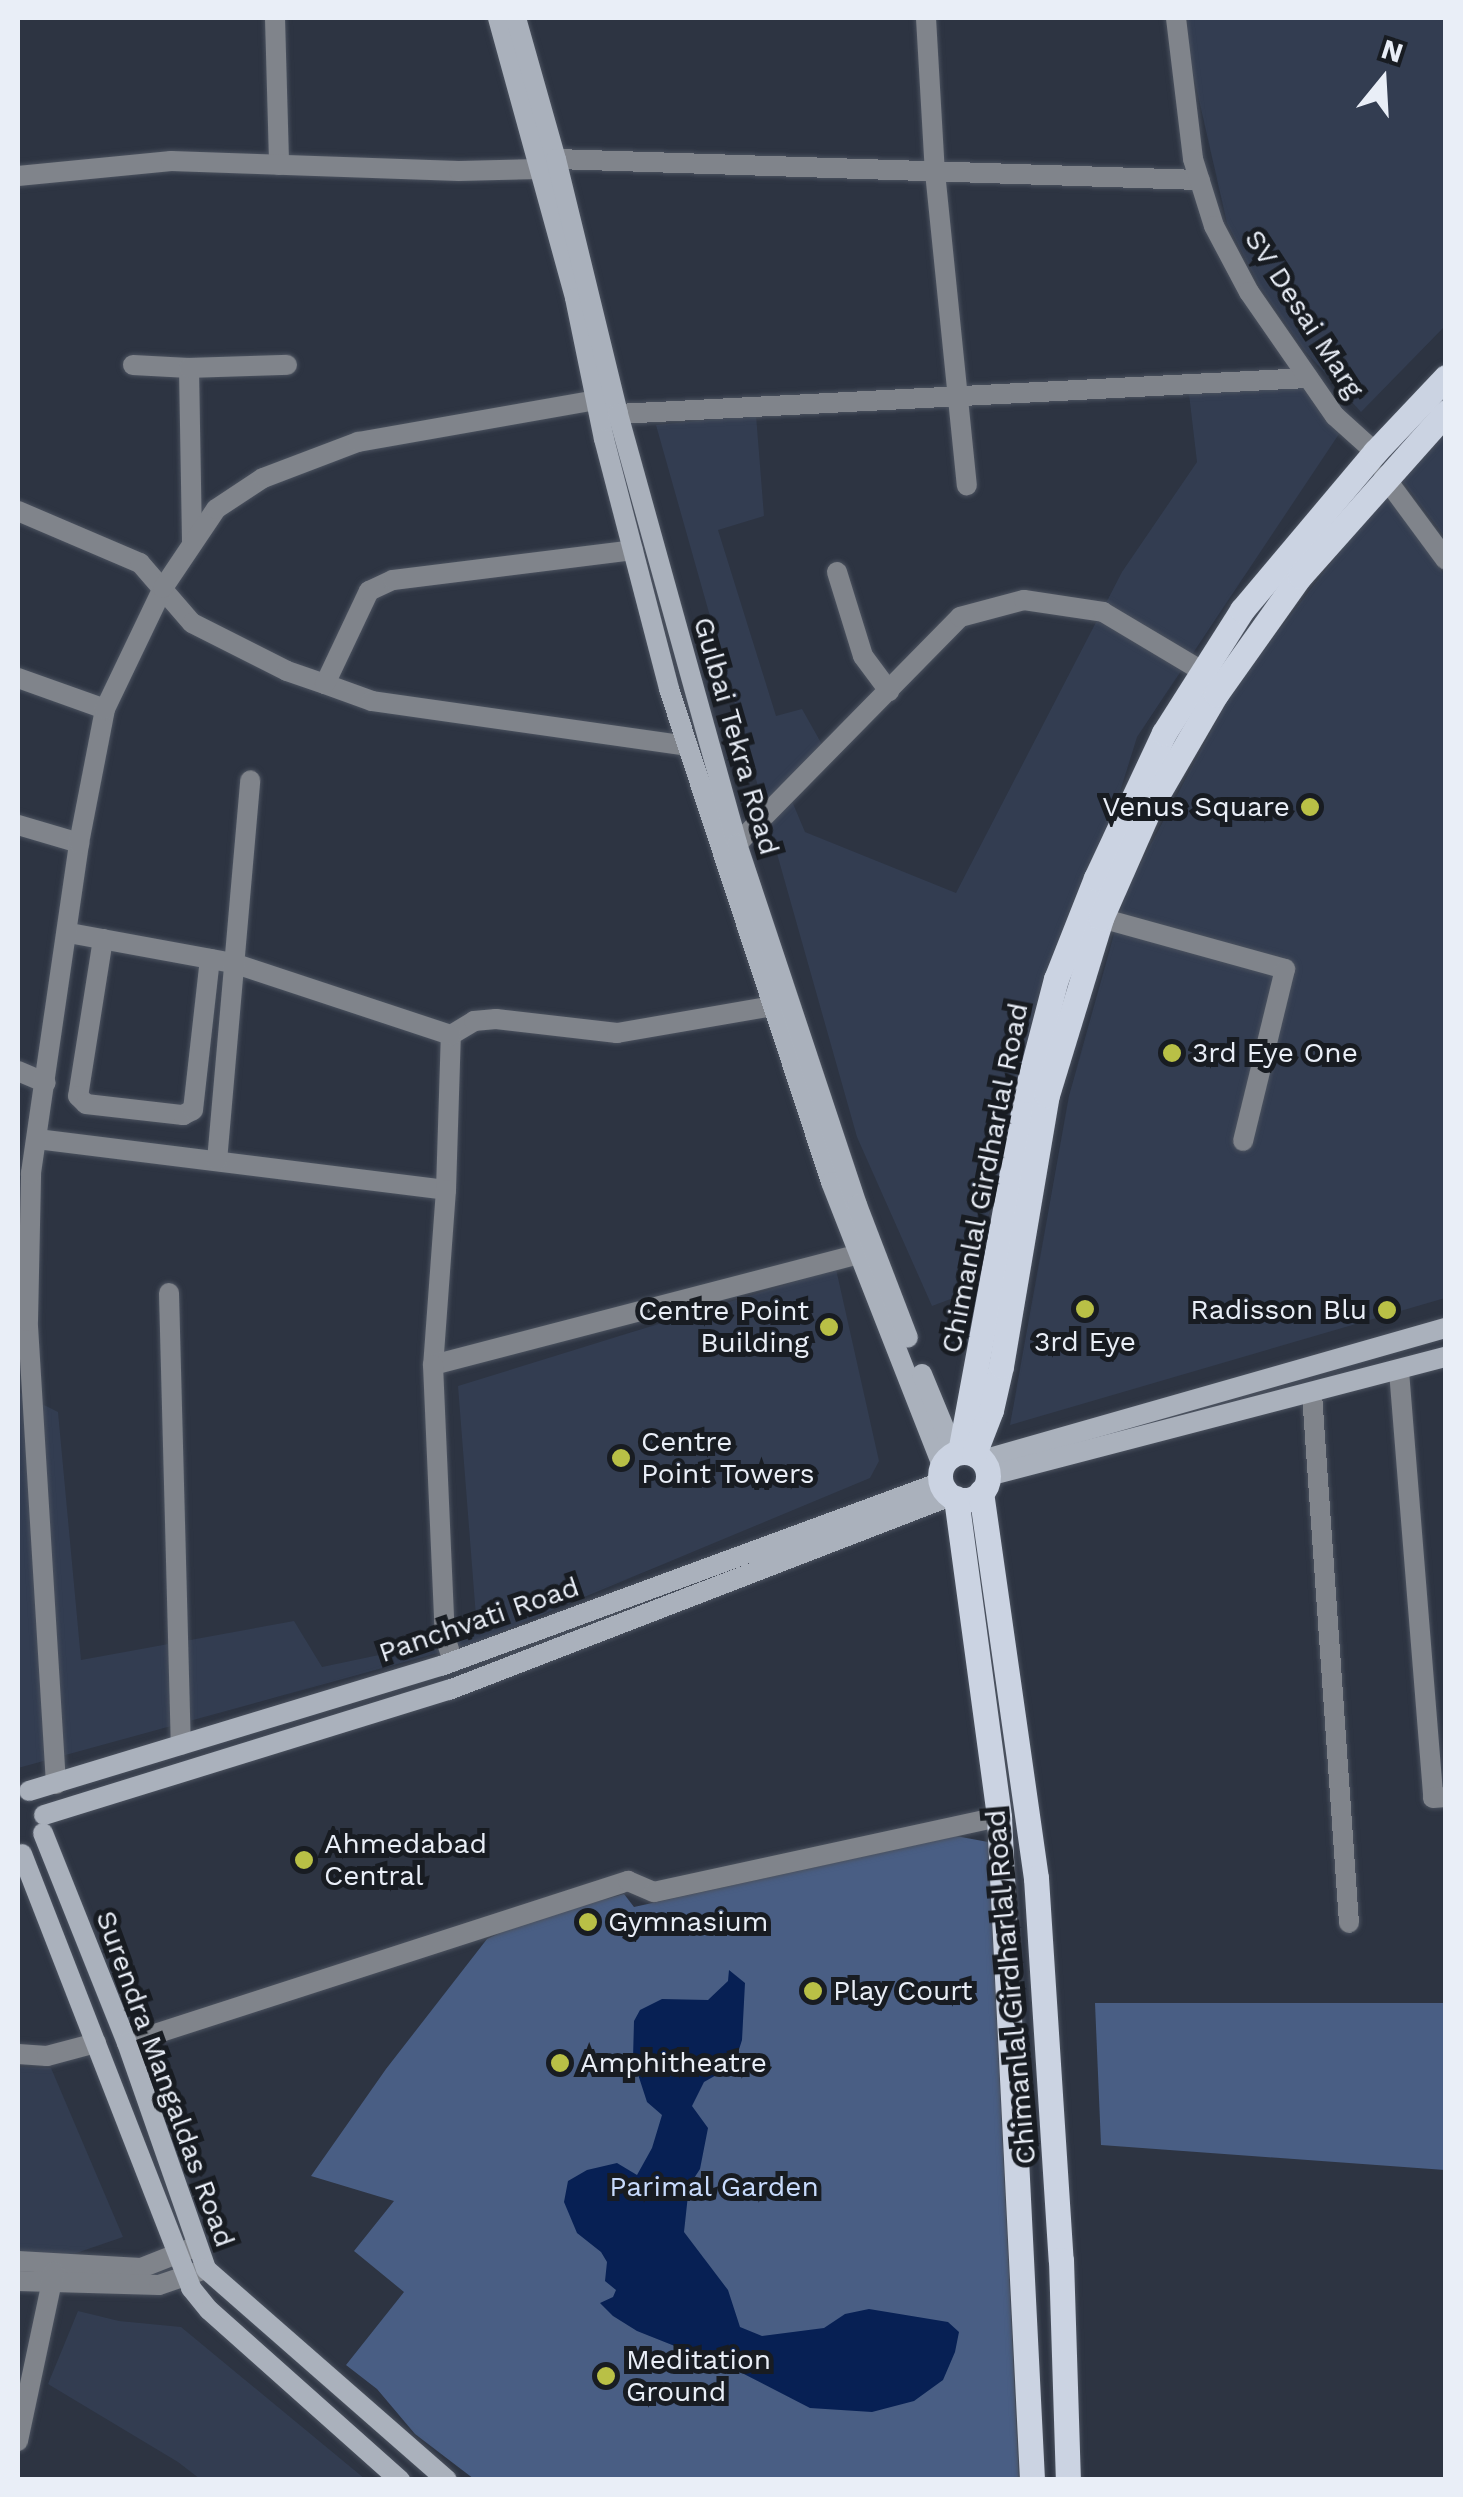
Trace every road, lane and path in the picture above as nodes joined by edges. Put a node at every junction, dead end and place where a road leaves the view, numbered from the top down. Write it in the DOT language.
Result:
graph roads {
  1 [pos="275,18"];
  2 [pos="498,18"];
  3 [pos="516,18"];
  4 [pos="926,18"];
  5 [pos="1176,18"];
  6 [pos="548,164"];
  7 [pos="278,165"];
  8 [pos="935,172"];
  9 [pos="18,176"];
  10 [pos="1200,180"];
  11 [pos="134,365"];
  12 [pos="288,365"];
  13 [pos="189,368"];
  14 [pos="1446,377"];
  15 [pos="1308,378"];
  16 [pos="959,396"];
  17 [pos="596,400"];
  18 [pos="1446,412"];
  19 [pos="618,414"];
  20 [pos="1379,464"];
  21 [pos="966,485"];
  22 [pos="18,511"];
  23 [pos="192,544"];
  24 [pos="633,550"];
  25 [pos="1446,560"];
  26 [pos="838,572"];
  27 [pos="163,588"];
  28 [pos="1202,670"];
  29 [pos="18,678"];
  30 [pos="325,684"];
  31 [pos="889,690"];
  32 [pos="105,709"];
  33 [pos="688,746"];
  34 [pos="250,780"];
  35 [pos="18,825"];
  36 [pos="79,843"];
  37 [pos="737,844"];
  38 [pos="1101,918"];
  39 [pos="69,933"];
  40 [pos="103,939"];
  41 [pos="210,959"];
  42 [pos="232,963"];
  43 [pos="774,1006"];
  44 [pos="451,1035"];
  45 [pos="18,1070"];
  46 [pos="46,1083"];
  47 [pos="37,1139"];
  48 [pos="1243,1140"];
  49 [pos="218,1162"];
  50 [pos="446,1190"];
  51 [pos="860,1254"];
  52 [pos="23,1278"];
  53 [pos="169,1293"];
  54 [pos="1446,1328"];
  55 [pos="1446,1357"];
  56 [pos="433,1365"];
  57 [pos="1399,1371"];
  58 [pos="1312,1394"];
  59 [pos="27,1467"];
  60 [pos="963,1473"];
  61 [pos="453,1662"];
  62 [pos="181,1745"];
  63 [pos="56,1784"];
  64 [pos="23,1789"];
  65 [pos="1446,1797"];
  66 [pos="999,1817"];
  67 [pos="44,1824"];
  68 [pos="20,1855"];
  69 [pos="1349,1923"];
  70 [pos="96,2043"];
  71 [pos="127,2044"];
  72 [pos="18,2054"];
  73 [pos="198,2246"];
  74 [pos="177,2255"];
  75 [pos="18,2261"];
  76 [pos="206,2269"];
  77 [pos="54,2275"];
  78 [pos="185,2276"];
  79 [pos="18,2281"];
  80 [pos="18,2441"];
  81 [pos="394,2478"];
  82 [pos="447,2480"];
  83 [pos="1032,2480"];
  84 [pos="1068,2480"];
  1 -- 7 [label="street"];
  2 -- 6 [label="main road, Gulbai Tekra Road"];
  3 -- 6 [label="main road, Gulbai Tekra Road"];
  4 -- 8 [label="street"];
  5 -- 10 [label="street, SV Desai Marg"];
  6 -- 7 [label="street"];
  6 -- 8 [label="street"];
  6 -- 17 [label="main road, Gulbai Tekra Road"];
  6 -- 19 [label="main road, Gulbai Tekra Road"];
  7 -- 9 [label="street"];
  8 -- 10 [label="street"];
  8 -- 16 [label="street"];
  10 -- 15 [label="street, SV Desai Marg"];
  11 -- 13 [label="street"];
  12 -- 13 [label="street"];
  13 -- 23 [label="street"];
  14 -- 20 [label="main road, Chimanlal Girdharlal Road"];
  15 -- 16 [label="street"];
  15 -- 20 [label="street, SV Desai Marg"];
  16 -- 19 [label="street"];
  16 -- 21 [label="street"];
  17 -- 23 [label="street"];
  17 -- 24 [label="main road, Gulbai Tekra Road"];
  18 -- 20 [label="main road, Chimanlal Girdharlal Road"];
  19 -- 37 [label="main road, Gulbai Tekra Road"];
  20 -- 25 [label="street, SV Desai Marg"];
  20 -- 28 [label="main road, Chimanlal Girdharlal Road"];
  20 -- 38 [label="main road, Chimanlal Girdharlal Road"];
  22 -- 27 [label="street"];
  23 -- 27 [label="street"];
  24 -- 30 [label="street"];
  24 -- 33 [label="main road, Gulbai Tekra Road"];
  26 -- 31 [label="street"];
  27 -- 30 [label="street"];
  27 -- 32 [label="street"];
  28 -- 31 [label="street"];
  28 -- 60 [label="main road, Chimanlal Girdharlal Road"];
  29 -- 32 [label="street"];
  30 -- 33 [label="street"];
  31 -- 37 [label="street"];
  32 -- 36 [label="street"];
  33 -- 43 [label="main road, Gulbai Tekra Road"];
  34 -- 42 [label="street"];
  35 -- 36 [label="street"];
  36 -- 39 [label="street"];
  37 -- 60 [label="main road, Gulbai Tekra Road"];
  38 -- 48 [label="street"];
  38 -- 60 [label="main road, Chimanlal Girdharlal Road"];
  39 -- 40 [label="street"];
  39 -- 46 [label="street"];
  40 -- 41 [label="street"];
  40 -- 41 [label="street"];
  41 -- 42 [label="street"];
  42 -- 44 [label="street"];
  42 -- 49 [label="street"];
  43 -- 44 [label="street"];
  43 -- 51 [label="main road, Gulbai Tekra Road"];
  44 -- 50 [label="street"];
  45 -- 46 [label="street"];
  46 -- 47 [label="street"];
  47 -- 49 [label="street"];
  47 -- 52 [label="street"];
  49 -- 50 [label="street"];
  50 -- 56 [label="street"];
  51 -- 56 [label="street"];
  51 -- 60 [label="main road, Gulbai Tekra Road"];
  52 -- 59 [label="street"];
  53 -- 62 [label="street"];
  54 -- 60 [label="main road"];
  55 -- 57 [label="main road"];
  56 -- 61 [label="street"];
  57 -- 58 [label="main road"];
  57 -- 65 [label="street"];
  58 -- 60 [label="main road"];
  58 -- 69 [label="street"];
  59 -- 63 [label="street"];
  60 -- 61 [label="main road, Panchvati Road"];
  60 -- 66 [label="main road, Chimanlal Girdharlal Road"];
  60 -- 67 [label="main road, Panchvati Road"];
  60 -- 84 [label="main road, Chimanlal Girdharlal Road"];
  61 -- 62 [label="main road, Panchvati Road"];
  62 -- 63 [label="main road, Panchvati Road"];
  63 -- 64 [label="main road, Panchvati Road"];
  64 -- 67 [label="main road, Surendra Mangaldas Road"];
  66 -- 71 [label="street"];
  66 -- 83 [label="main road, Chimanlal Girdharlal Road"];
  67 -- 68 [label="main road"];
  67 -- 71 [label="main road, Surendra Mangaldas Road"];
  68 -- 70 [label="main road, Surendra Mangaldas Road"];
  70 -- 72 [label="street"];
  70 -- 74 [label="main road, Surendra Mangaldas Road"];
  71 -- 73 [label="main road, Surendra Mangaldas Road"];
  73 -- 74 [label="street"];
  73 -- 76 [label="main road, Surendra Mangaldas Road"];
  74 -- 77 [label="street"];
  74 -- 78 [label="main road, Surendra Mangaldas Road"];
  75 -- 77 [label="street"];
  76 -- 78 [label="street"];
  76 -- 82 [label="main road, Surendra Mangaldas Road"];
  77 -- 78 [label="street"];
  77 -- 79 [label="street"];
  77 -- 80 [label="street"];
  78 -- 81 [label="main road, Surendra Mangaldas Road"];
}
